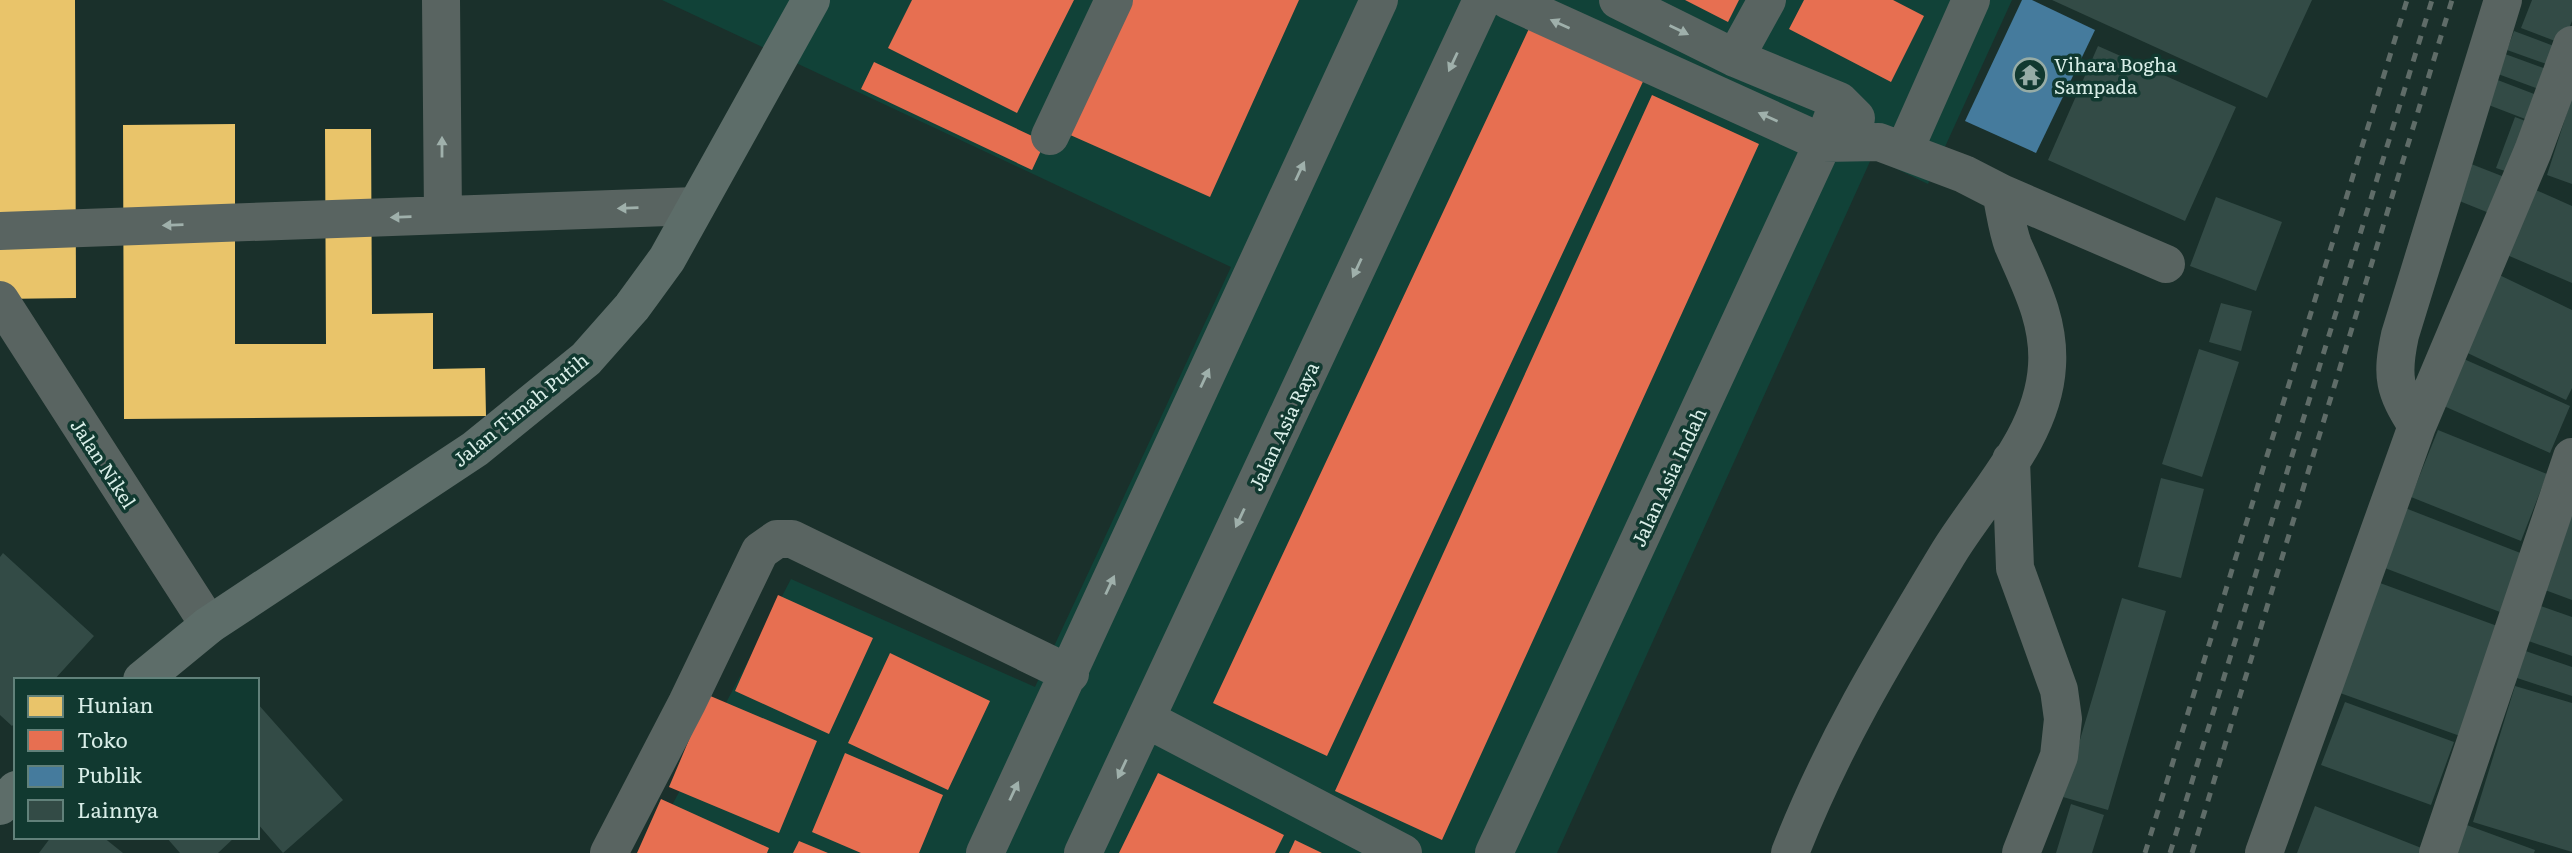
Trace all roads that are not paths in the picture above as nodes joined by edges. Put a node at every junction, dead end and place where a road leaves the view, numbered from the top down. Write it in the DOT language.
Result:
graph roads {
  1 [pos="441,0"];
  2 [pos="811,0"];
  3 [pos="1114,0"];
  4 [pos="1379,0"];
  5 [pos="1482,0"];
  6 [pos="1508,0"];
  7 [pos="1619,0"];
  8 [pos="1767,0"];
  9 [pos="1971,0"];
  10 [pos="2503,0"];
  11 [pos="2572,45"];
  12 [pos="1735,58"];
  13 [pos="1839,101"];
  14 [pos="1050,136"];
  15 [pos="1823,142"];
  16 [pos="1892,146"];
  17 [pos="2001,193"];
  18 [pos="696,205"];
  19 [pos="443,215"];
  20 [pos="0,230"];
  21 [pos="2166,264"];
  22 [pos="0,300"];
  23 [pos="2417,426"];
  24 [pos="2572,457"];
  25 [pos="2011,460"];
  26 [pos="209,625"];
  27 [pos="1070,674"];
  28 [pos="144,678"];
  29 [pos="1146,719"];
  30 [pos="14,792"];
  31 [pos="0,807"];
  32 [pos="609,853"];
  33 [pos="985,853"];
  34 [pos="1083,853"];
  35 [pos="1403,853"];
  36 [pos="1494,853"];
  37 [pos="1790,853"];
  38 [pos="2021,853"];
  39 [pos="2264,853"];
  40 [pos="2438,853"];
  19 -- 1 [label="street, one-way"];
  2 -- 18 [label="main road, Jalan Timah Putih"];
  3 -- 14 [label="street"];
  27 -- 4 [label="street, one-way"];
  5 -- 29 [label="street, Jalan Asia Raya, one-way"];
  15 -- 6 [label="street, one-way"];
  7 -- 12 [label="street, one-way"];
  8 -- 12 [label="street"];
  9 -- 16 [label="street"];
  10 -- 23 [label="street"];
  11 -- 23 [label="street"];
  12 -- 13 [label="street"];
  13 -- 15 [label="street, Jalan Asia Indah"];
  13 -- 16 [label="street"];
  15 -- 16 [label="street"];
  15 -- 36 [label="street, Jalan Asia Indah"];
  16 -- 17 [label="street"];
  17 -- 21 [label="street"];
  17 -- 25 [label="street"];
  18 -- 19 [label="street, one-way"];
  18 -- 26 [label="main road, Jalan Timah Putih"];
  19 -- 20 [label="street, one-way"];
  22 -- 26 [label="street, Jalan Nikel"];
  23 -- 39 [label="street"];
  24 -- 40 [label="street"];
  25 -- 37 [label="street"];
  25 -- 38 [label="street"];
  26 -- 28 [label="main road, Jalan Timah Putih"];
  27 -- 32 [label="street"];
  33 -- 27 [label="street, one-way"];
  29 -- 34 [label="street, Jalan Asia Raya, one-way"];
  29 -- 35 [label="street"];
  30 -- 31 [label="main road"];
}
